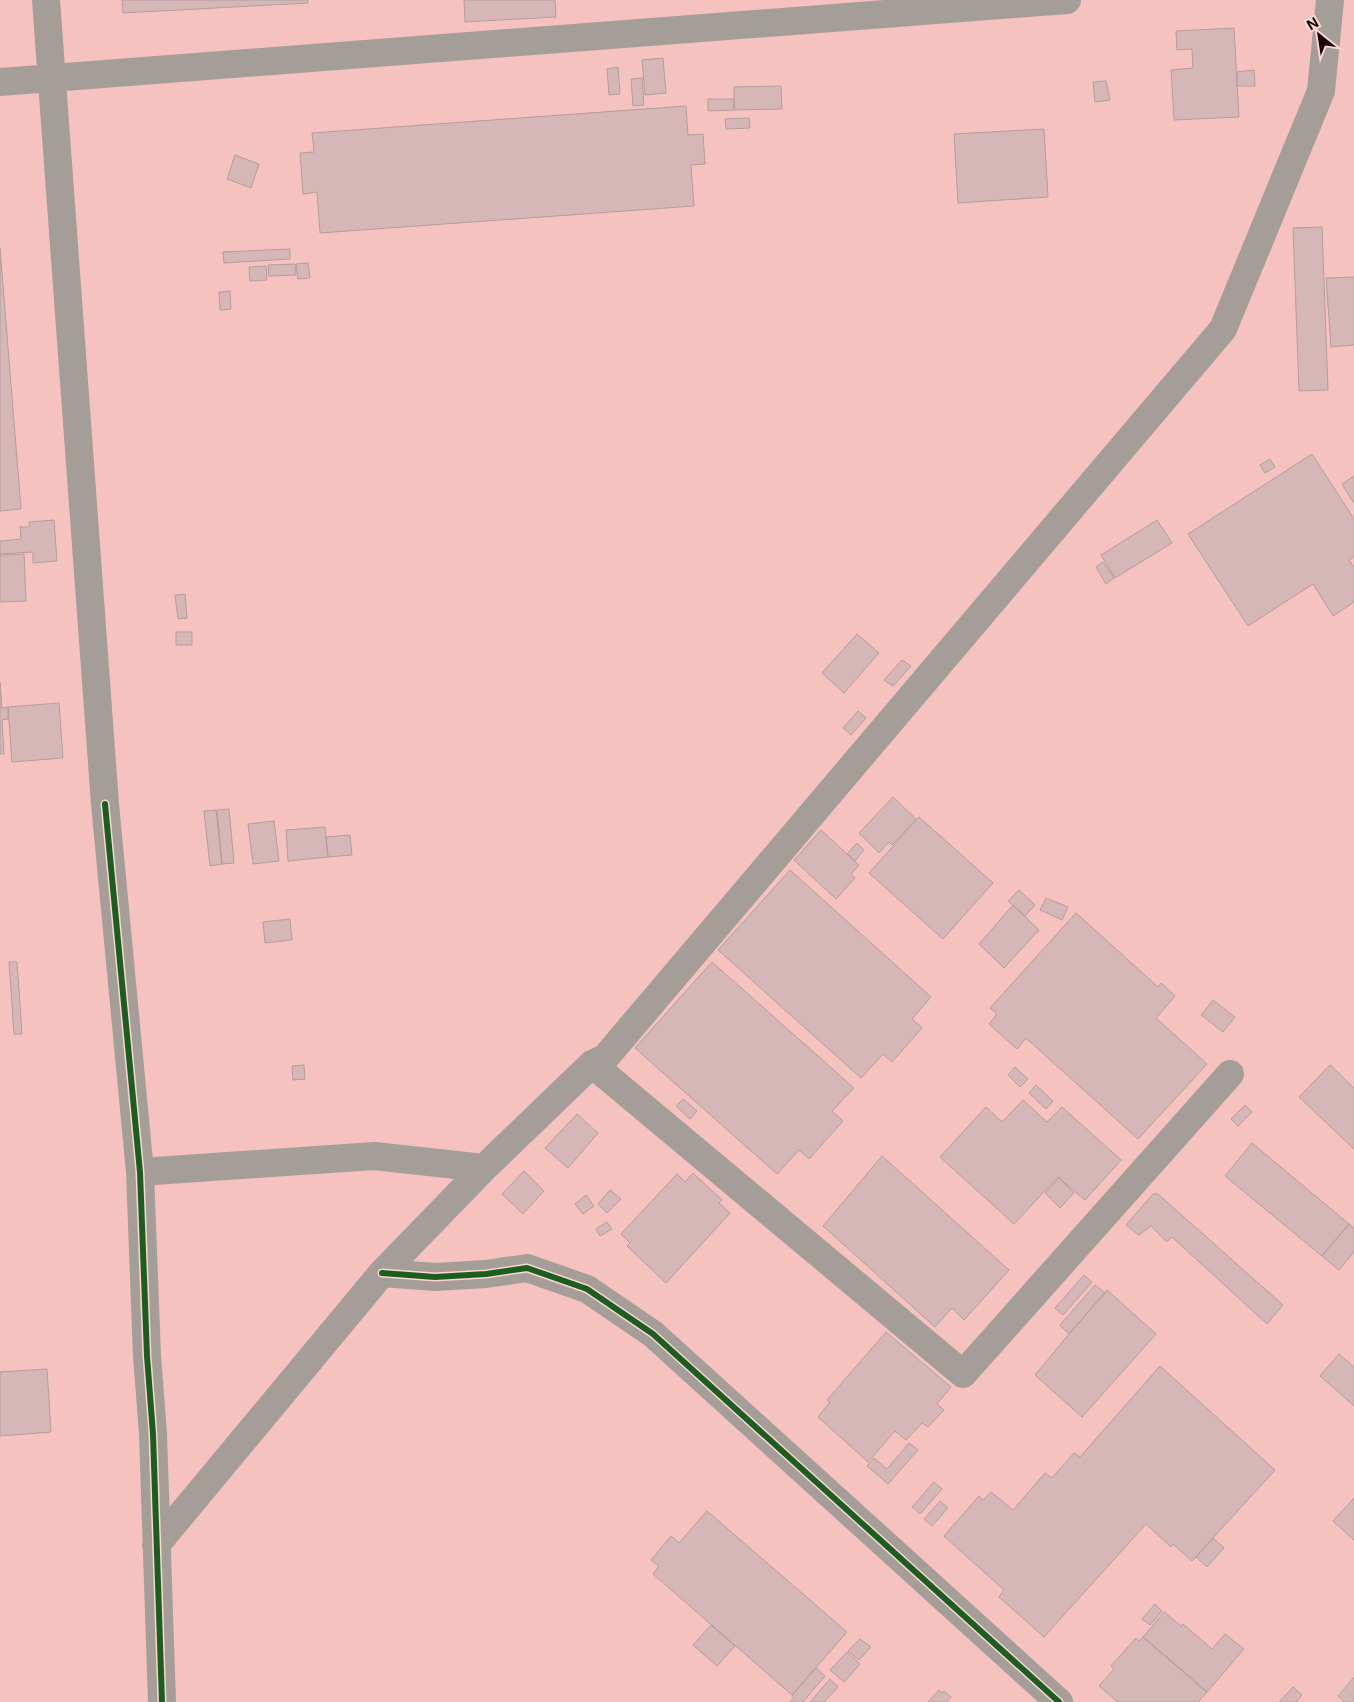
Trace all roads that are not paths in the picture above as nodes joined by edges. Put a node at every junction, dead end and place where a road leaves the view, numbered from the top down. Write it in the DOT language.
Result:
graph roads {
  1 [pos="46,0"];
  2 [pos="1067,0"];
  3 [pos="1330,0"];
  4 [pos="51,79"];
  5 [pos="0,82"];
  6 [pos="592,1064"];
  7 [pos="1230,1074"];
  8 [pos="484,1168"];
  9 [pos="140,1172"];
  10 [pos="382,1273"];
  11 [pos="156,1545"];
  12 [pos="162,1702"];
  13 [pos="1059,1702"];
  1 -- 4 [label="street"];
  2 -- 4 [label="street"];
  3 -- 6 [label="street"];
  4 -- 5 [label="street"];
  4 -- 9 [label="street"];
  6 -- 7 [label="street"];
  6 -- 8 [label="street"];
  8 -- 9 [label="street"];
  8 -- 10 [label="street"];
  9 -- 11 [label="street"];
  10 -- 11 [label="street"];
  10 -- 13 [label="street"];
  11 -- 12 [label="street"];
}
